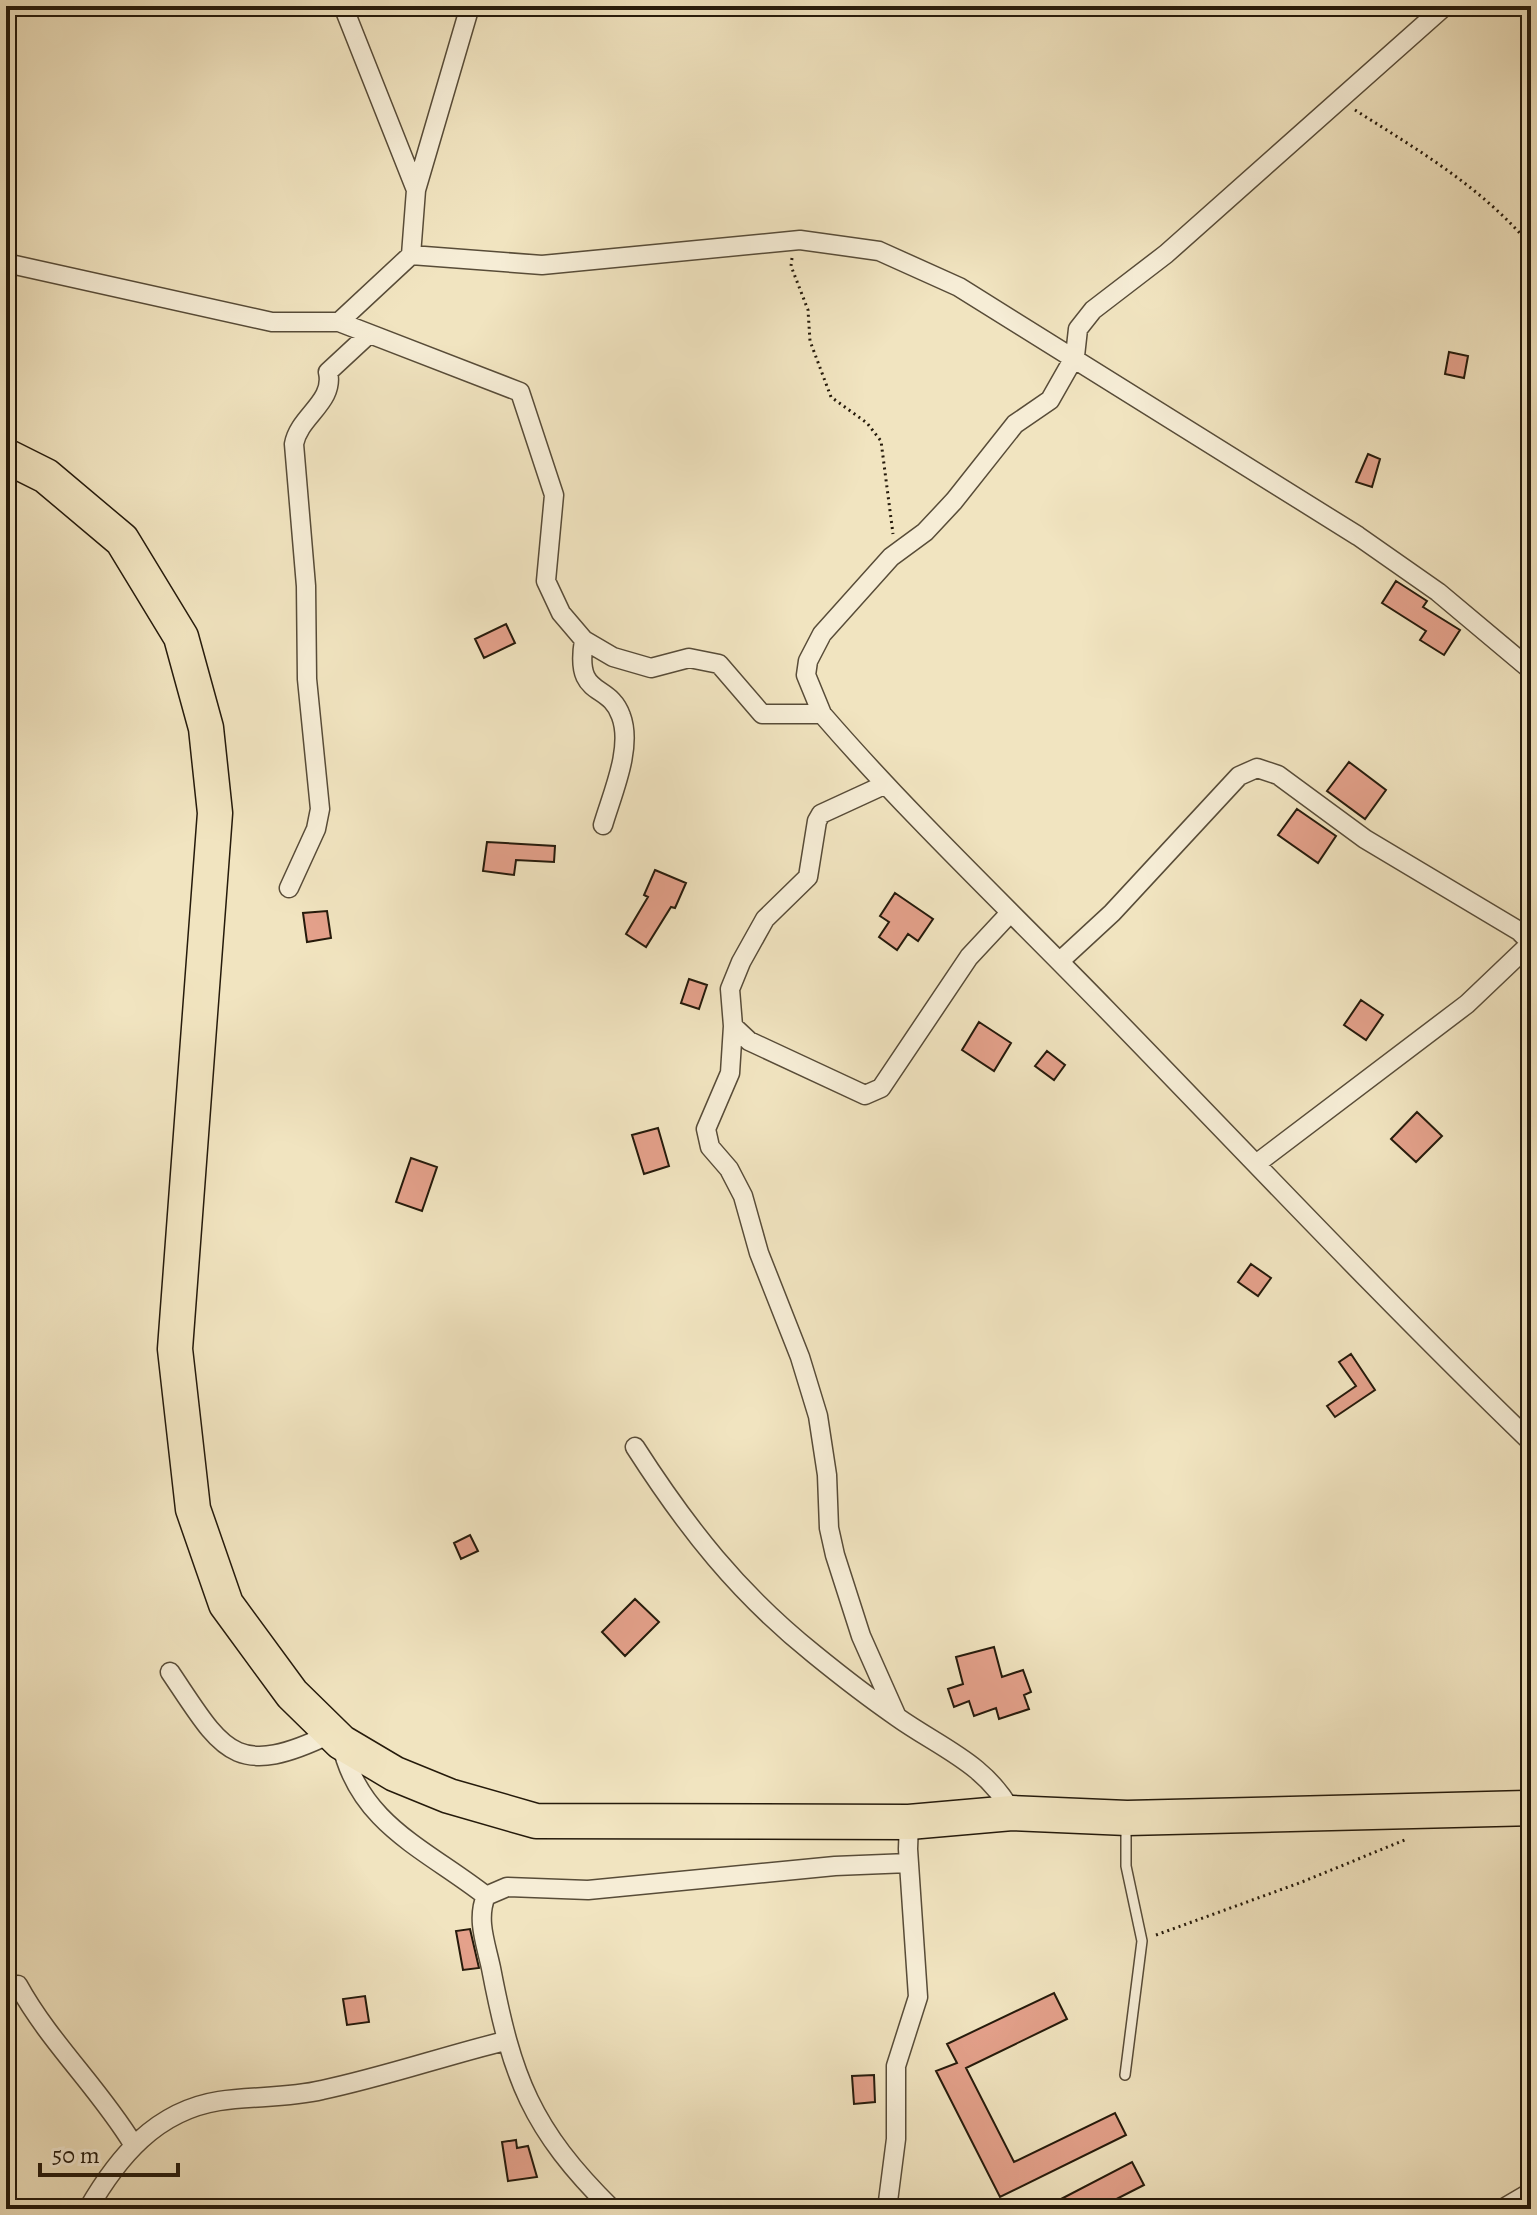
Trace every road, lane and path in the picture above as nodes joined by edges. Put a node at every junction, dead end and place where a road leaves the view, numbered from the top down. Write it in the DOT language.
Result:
graph roads {
  1 [pos="343,6"];
  2 [pos="470,6"];
  3 [pos="1445,6"];
  4 [pos="1341,101"];
  5 [pos="416,190"];
  6 [pos="800,240"];
  7 [pos="1531,246"];
  8 [pos="411,255"];
  9 [pos="6,263"];
  10 [pos="339,322"];
  11 [pos="369,334"];
  12 [pos="1075,356"];
  13 [pos="6,456"];
  14 [pos="891,557"];
  15 [pos="584,640"];
  16 [pos="1531,670"];
  17 [pos="822,714"];
  18 [pos="884,785"];
  19 [pos="603,825"];
  20 [pos="289,888"];
  21 [pos="1010,913"];
  22 [pos="1531,943"];
  23 [pos="1060,961"];
  24 [pos="733,1026"];
  25 [pos="1256,1164"];
  26 [pos="1531,1442"];
  27 [pos="635,1447"];
  28 [pos="170,1672"];
  29 [pos="897,1717"];
  30 [pos="336,1738"];
  31 [pos="1531,1808"];
  32 [pos="1012,1813"];
  33 [pos="1127,1818"];
  34 [pos="909,1822"];
  35 [pos="1418,1834"];
  36 [pos="909,1863"];
  37 [pos="486,1896"];
  38 [pos="1142,1941"];
  39 [pos="18,1985"];
  40 [pos="505,2041"];
  41 [pos="1125,2075"];
  42 [pos="133,2144"];
  43 [pos="1531,2192"];
  44 [pos="88,2209"];
  45 [pos="612,2209"];
  46 [pos="887,2209"];
  47 [pos="1502,2209"];
  1 -- 5 [label="street"];
  2 -- 5 [label="street"];
  3 -- 4 [label="street"];
  4 -- 7 [label="path"];
  4 -- 12 [label="street"];
  5 -- 8 [label="street"];
  6 -- 8 [label="street"];
  6 -- 12 [label="street"];
  6 -- 14 [label="path"];
  8 -- 10 [label="street"];
  9 -- 10 [label="street"];
  10 -- 11 [label="street"];
  11 -- 15 [label="street"];
  11 -- 20 [label="street"];
  12 -- 14 [label="street"];
  12 -- 16 [label="street"];
  13 -- 30 [label="highway"];
  14 -- 17 [label="street"];
  15 -- 17 [label="street"];
  15 -- 19 [label="street"];
  17 -- 18 [label="street"];
  18 -- 21 [label="street"];
  18 -- 24 [label="street"];
  21 -- 23 [label="street"];
  21 -- 24 [label="street"];
  22 -- 23 [label="street"];
  22 -- 25 [label="street"];
  23 -- 25 [label="street"];
  24 -- 29 [label="street"];
  25 -- 26 [label="street"];
  27 -- 29 [label="street"];
  28 -- 30 [label="street"];
  29 -- 32 [label="street"];
  30 -- 34 [label="highway"];
  30 -- 37 [label="street"];
  31 -- 33 [label="highway"];
  32 -- 33 [label="highway"];
  32 -- 34 [label="highway"];
  33 -- 38 [label="lane"];
  34 -- 36 [label="street"];
  35 -- 38 [label="path"];
  36 -- 37 [label="street"];
  36 -- 46 [label="street"];
  37 -- 40 [label="street"];
  38 -- 41 [label="lane"];
  39 -- 42 [label="street"];
  40 -- 42 [label="street"];
  40 -- 45 [label="street"];
  42 -- 44 [label="street"];
  43 -- 47 [label="street"];
}
